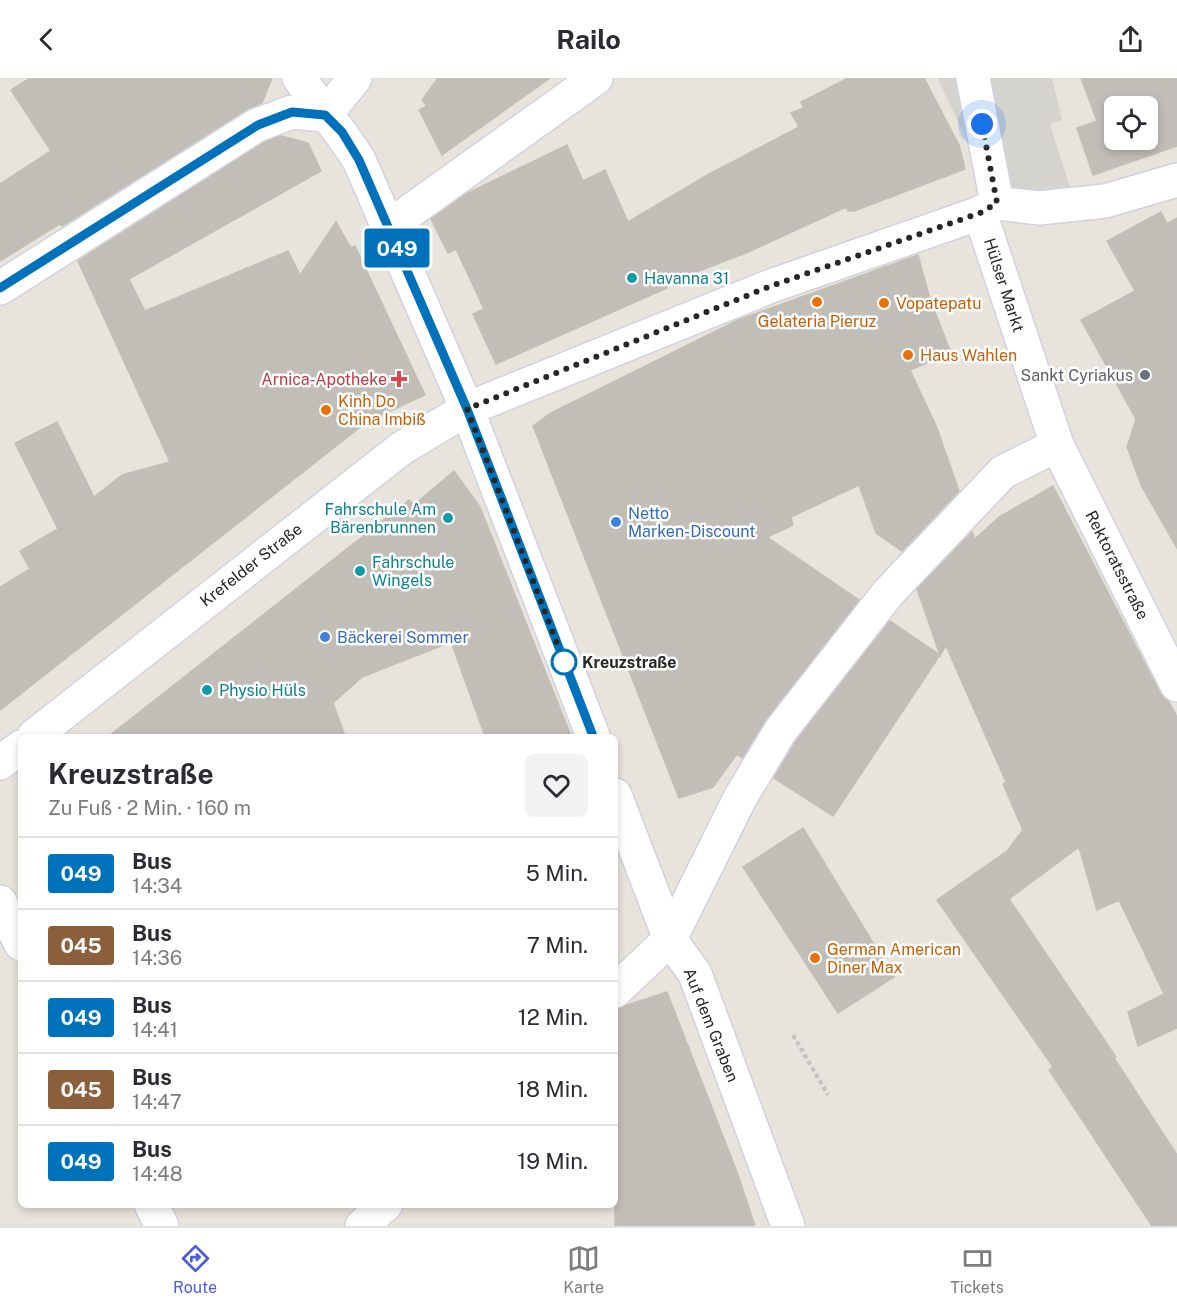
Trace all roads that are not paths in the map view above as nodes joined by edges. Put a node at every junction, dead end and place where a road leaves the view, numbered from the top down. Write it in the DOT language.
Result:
graph roads {
  1 [pos="299,78"];
  2 [pos="355,78"];
  3 [pos="596,78"];
  4 [pos="973,78"];
  5 [pos="325,115"];
  6 [pos="1177,180"];
  7 [pos="989,208"];
  8 [pos="388,227"];
  9 [pos="0,288"];
  10 [pos="467,409"];
  11 [pos="1057,444"];
  12 [pos="1164,629"];
  13 [pos="1177,685"];
  14 [pos="37,734"];
  15 [pos="592,734"];
  16 [pos="18,749"];
  17 [pos="0,764"];
  18 [pos="618,803"];
  19 [pos="0,902"];
  20 [pos="18,938"];
  21 [pos="670,939"];
  22 [pos="618,988"];
  23 [pos="153,1208"];
  24 [pos="382,1208"];
  25 [pos="162,1226"];
  26 [pos="362,1226"];
  27 [pos="788,1226"];
  1 -- 5 [label="street"];
  2 -- 5 [label="street"];
  3 -- 8 [label="street"];
  4 -- 7 [label="street, Hülser Markt"];
  5 -- 8 [label="street"];
  5 -- 9 [label="street"];
  6 -- 7 [label="street"];
  7 -- 10 [label="street, Krefelder Straße"];
  7 -- 11 [label="street, Hülser Markt"];
  8 -- 10 [label="street"];
  10 -- 14 [label="street, Krefelder Straße"];
  10 -- 15 [label="street"];
  11 -- 12 [label="street, Rektoratsstraße"];
  11 -- 21 [label="street"];
  12 -- 13 [label="street, Rektoratsstraße"];
  16 -- 17 [label="street"];
  18 -- 21 [label="street, Auf dem Graben"];
  19 -- 20 [label="street"];
  21 -- 22 [label="street"];
  21 -- 27 [label="street, Auf dem Graben"];
  23 -- 25 [label="street"];
  24 -- 26 [label="street"];
}
